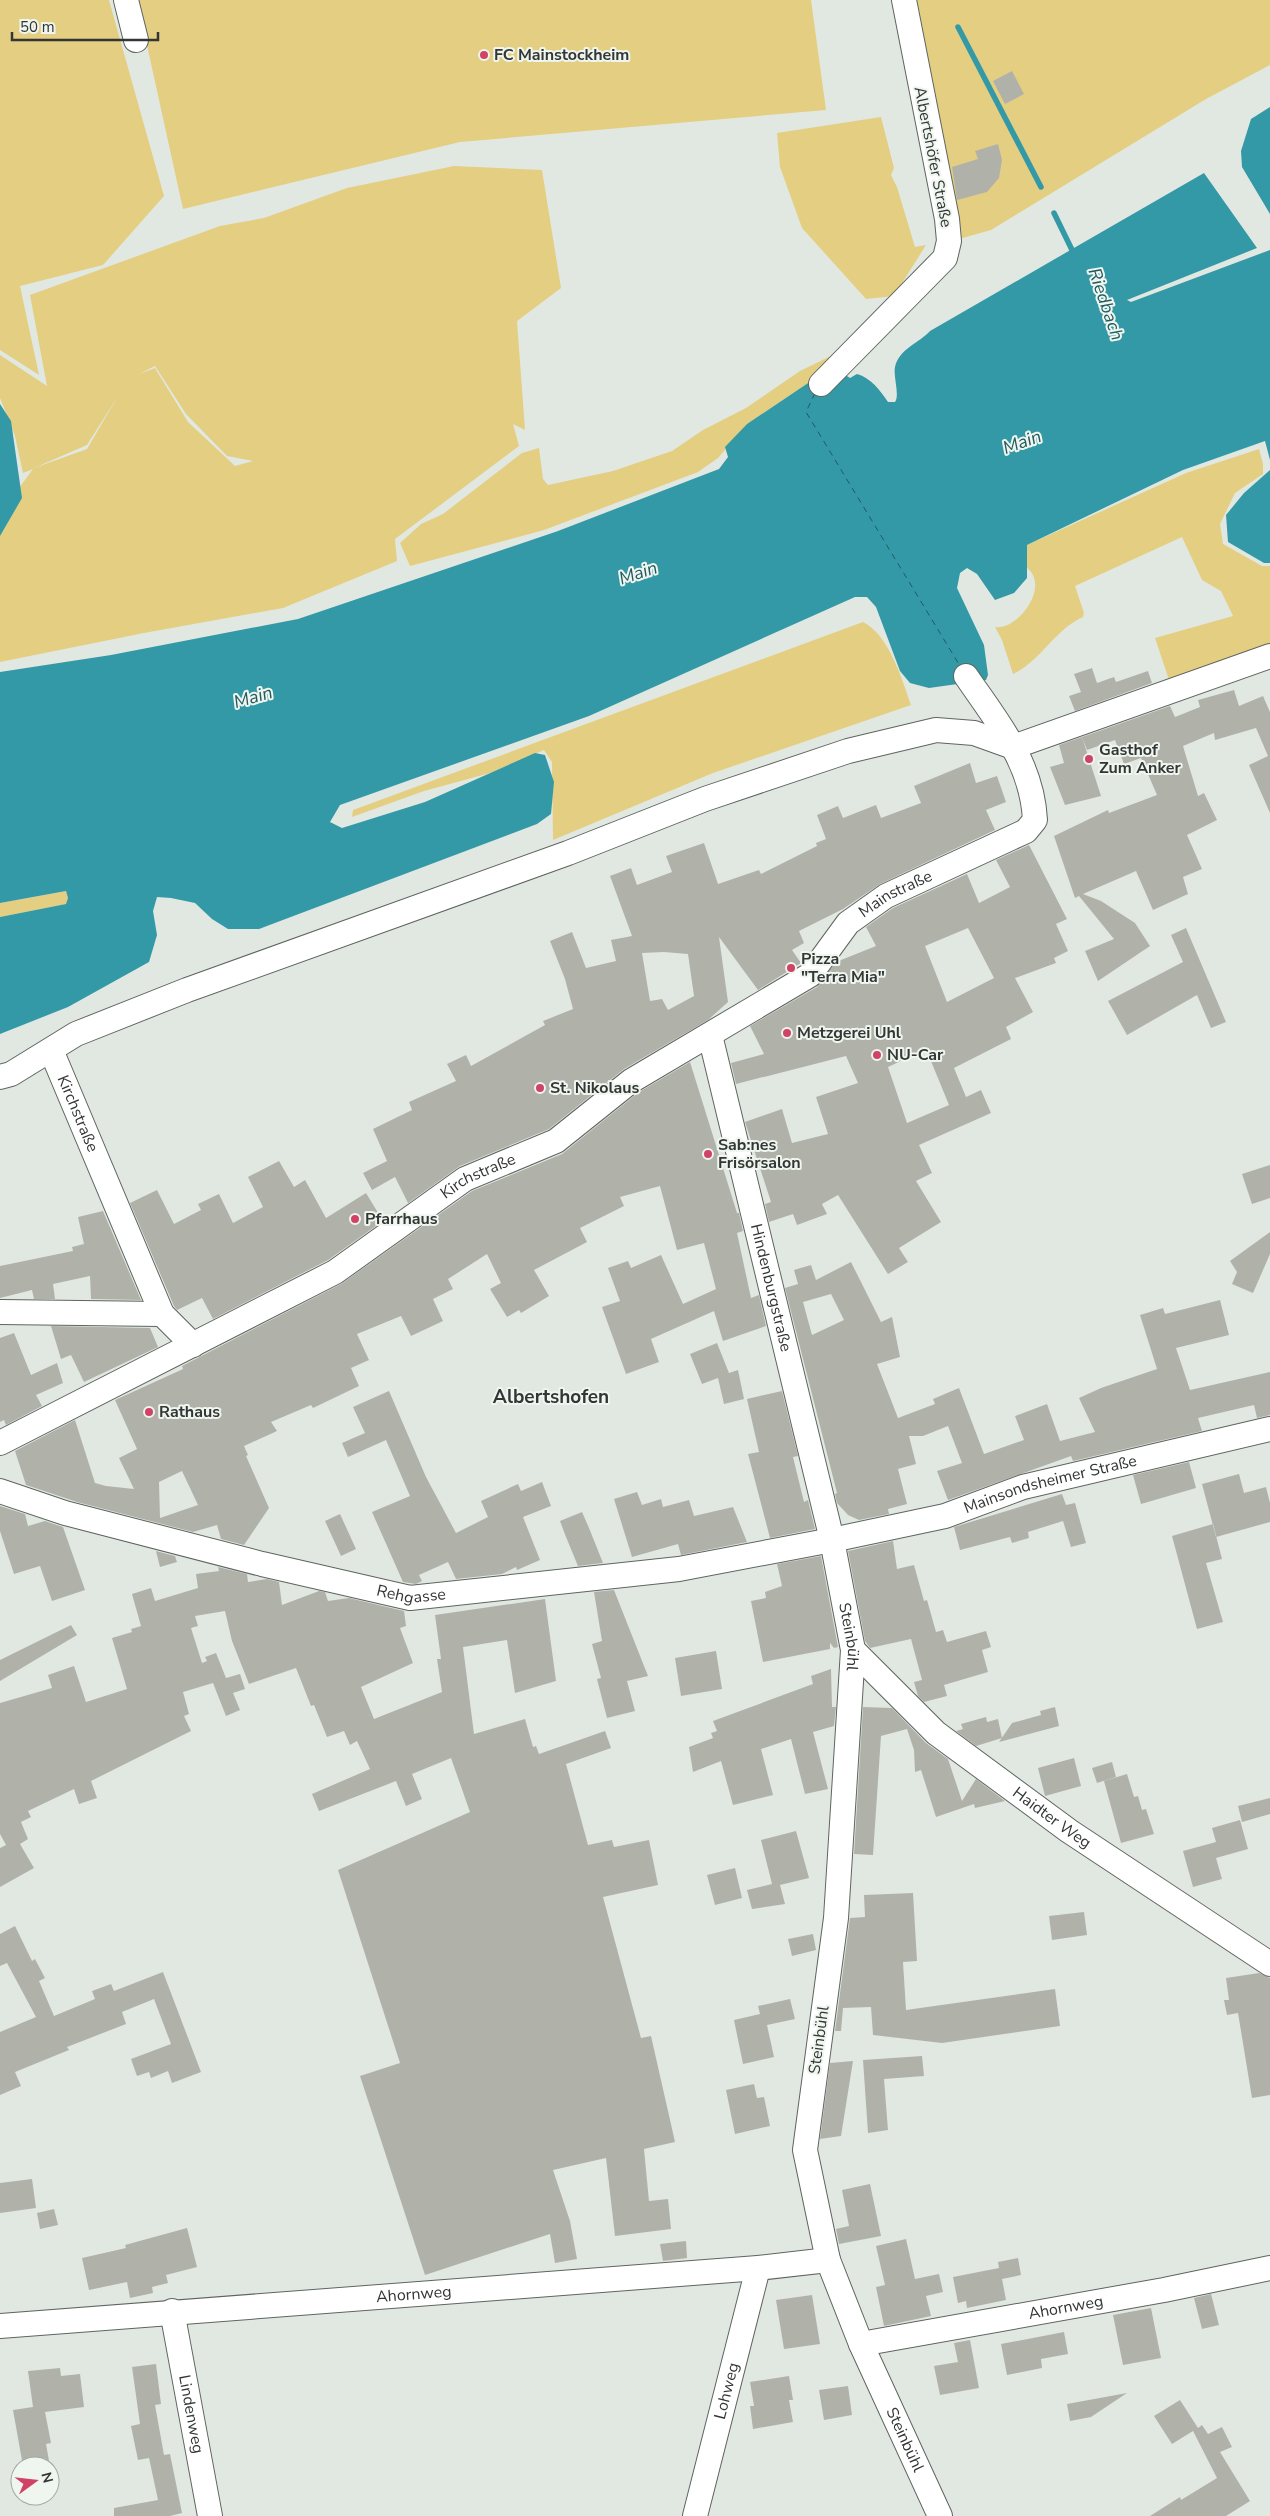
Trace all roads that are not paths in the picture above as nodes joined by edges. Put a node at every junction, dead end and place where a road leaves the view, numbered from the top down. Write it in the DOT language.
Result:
graph roads {
  1 [pos="126,0"];
  2 [pos="904,0"];
  3 [pos="136,40"];
  4 [pos="821,384"];
  5 [pos="1269,660"];
  6 [pos="966,676"];
  7 [pos="1013,747"];
  8 [pos="710,1035"];
  9 [pos="51,1050"];
  10 [pos="0,1078"];
  11 [pos="0,1312"];
  12 [pos="162,1314"];
  13 [pos="193,1345"];
  14 [pos="1270,1429"];
  15 [pos="0,1443"];
  16 [pos="0,1491"];
  17 [pos="832,1540"];
  18 [pos="853,1650"];
  19 [pos="1270,1964"];
  20 [pos="828,2260"];
  21 [pos="758,2268"];
  22 [pos="1270,2268"];
  23 [pos="172,2311"];
  24 [pos="0,2326"];
  25 [pos="861,2344"];
  26 [pos="210,2516"];
  27 [pos="695,2516"];
  28 [pos="940,2516"];
  1 -- 3 [label="street"];
  2 -- 4 [label="street, Albertshöfer Straße"];
  5 -- 7 [label="street"];
  6 -- 7 [label="street, Mainstraße"];
  7 -- 8 [label="street, Mainstraße"];
  7 -- 9 [label="street"];
  8 -- 13 [label="street, Kirchstraße"];
  8 -- 17 [label="street, Hindenburgstraße"];
  9 -- 10 [label="street"];
  9 -- 12 [label="street, Kirchstraße"];
  11 -- 12 [label="street"];
  12 -- 13 [label="street, Kirchstraße"];
  13 -- 15 [label="street, Kirchstraße"];
  14 -- 17 [label="street, Mainsondsheimer Straße"];
  16 -- 17 [label="street, Rehgasse"];
  17 -- 18 [label="street, Steinbühl"];
  18 -- 19 [label="street, Haidter Weg"];
  18 -- 20 [label="street, Steinbühl"];
  20 -- 21 [label="street, Ahornweg"];
  20 -- 25 [label="street, Steinbühl"];
  21 -- 23 [label="street, Ahornweg"];
  21 -- 27 [label="street, Lohweg"];
  22 -- 25 [label="street, Ahornweg"];
  23 -- 24 [label="street, Ahornweg"];
  23 -- 26 [label="street, Lindenweg"];
  25 -- 28 [label="street, Steinbühl"];
}
